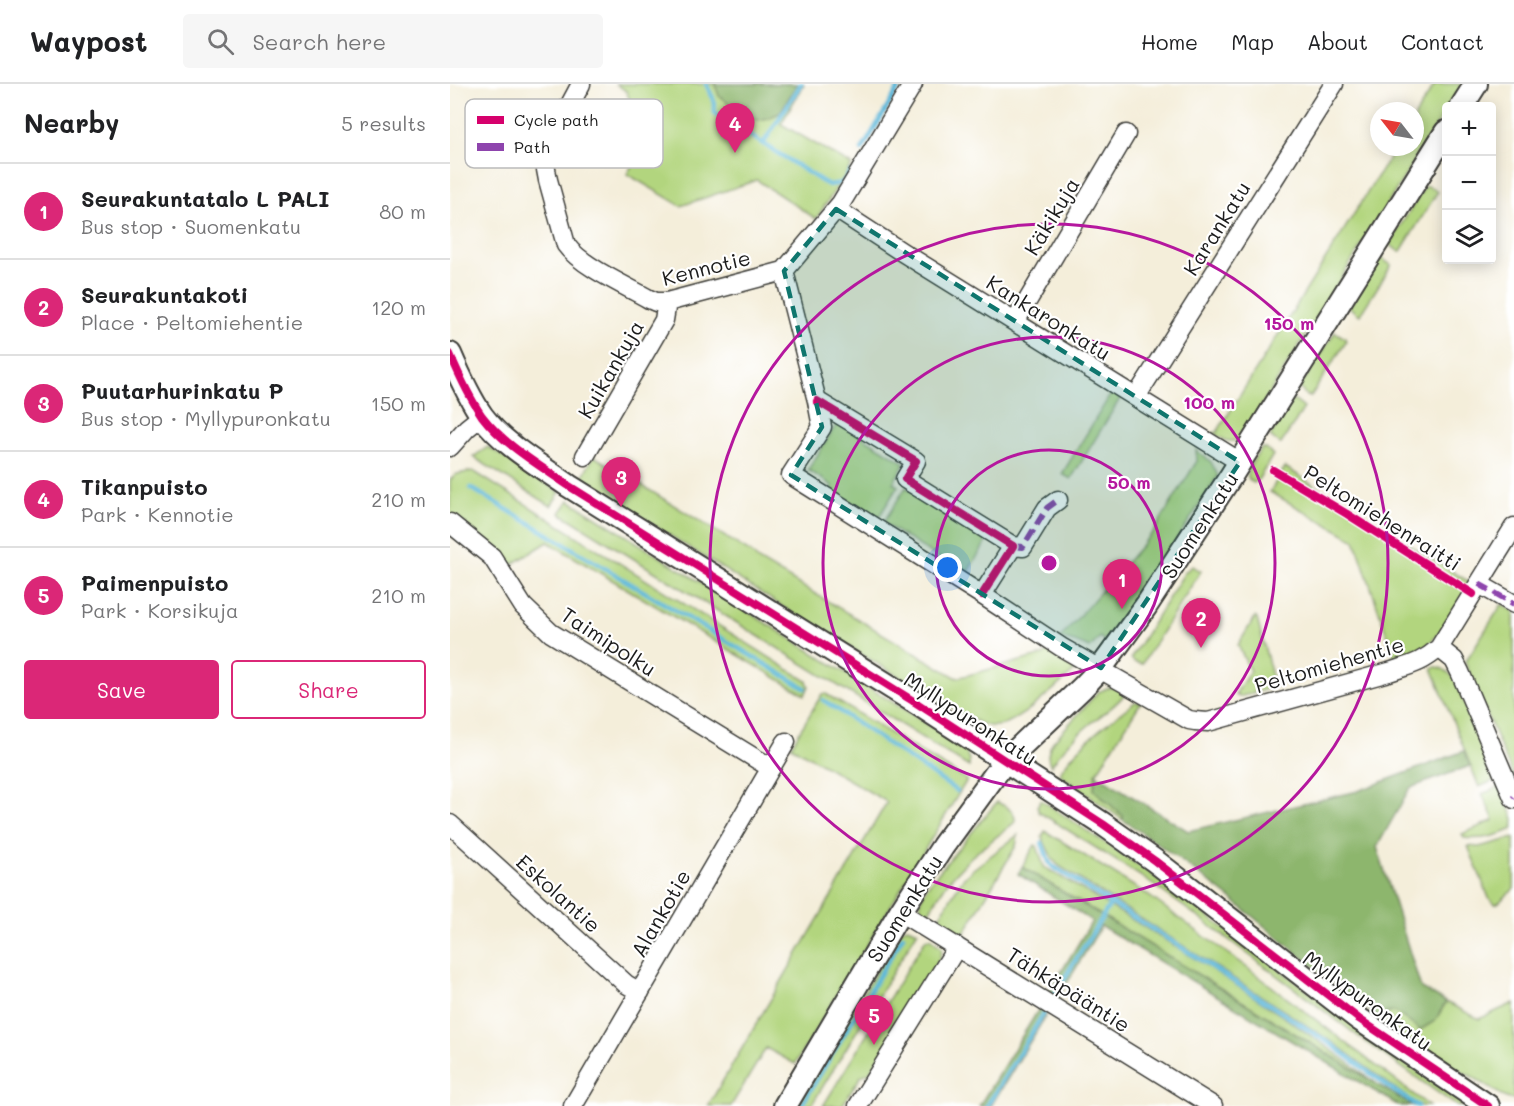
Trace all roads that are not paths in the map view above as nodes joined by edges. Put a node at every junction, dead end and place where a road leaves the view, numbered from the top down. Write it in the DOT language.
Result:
graph roads {
  1 [pos="581,84"];
  2 [pos="913,84"];
  3 [pos="1334,84"];
  4 [pos="1476,84"];
  5 [pos="573,99"];
  6 [pos="1465,102"];
  7 [pos="1126,134"];
  8 [pos="1442,138"];
  9 [pos="546,168"];
  10 [pos="836,209"];
  11 [pos="784,271"];
  12 [pos="667,302"];
  13 [pos="1014,322"];
  14 [pos="450,354"];
  15 [pos="1136,397"];
  16 [pos="817,401"];
  17 [pos="482,416"];
  18 [pos="450,447"];
  19 [pos="585,456"];
  20 [pos="1240,462"];
  21 [pos="1058,500"];
  22 [pos="450,523"];
  23 [pos="1514,527"];
  24 [pos="1013,546"];
  25 [pos="1479,584"];
  26 [pos="982,595"];
  27 [pos="1514,604"];
  28 [pos="1439,648"];
  29 [pos="1101,668"];
  30 [pos="786,742"];
  31 [pos="1005,761"];
  32 [pos="771,768"];
  33 [pos="1514,798"];
  34 [pos="450,824"];
  35 [pos="900,912"];
  36 [pos="957,947"];
  37 [pos="640,992"];
  38 [pos="573,1106"];
  39 [pos="785,1106"];
  40 [pos="858,1106"];
  41 [pos="1213,1106"];
  42 [pos="1488,1106"];
  1 -- 5 [label="street, Kennotie"];
  2 -- 10 [label="street, Kennotie"];
  3 -- 15 [label="street, Karankatu"];
  4 -- 6 [label="street"];
  7 -- 13 [label="street, Käkikuja"];
  8 -- 20 [label="street, Suomenkatu"];
  9 -- 12 [label="street, Kennotie"];
  10 -- 11 [label="street, Kennotie"];
  10 -- 13 [label="street, Kankaronkatu"];
  11 -- 12 [label="street, Kennotie"];
  11 -- 16 [label="street"];
  12 -- 19 [label="street, Kuikankuja"];
  13 -- 15 [label="street, Kankaronkatu"];
  14 -- 17 [label="street, Myllypuronkatu"];
  15 -- 20 [label="street, Kankaronkatu"];
  16 -- 24 [label="street"];
  16 -- 26 [label="street, Peltomiehentie"];
  17 -- 18 [label="street"];
  17 -- 31 [label="street, Myllypuronkatu"];
  20 -- 29 [label="street, Suomenkatu"];
  21 -- 24 [label="street"];
  22 -- 32 [label="street, Taimipolku"];
  23 -- 25 [label="street, Peltomiehentie"];
  24 -- 26 [label="street"];
  25 -- 27 [label="street"];
  25 -- 28 [label="street, Peltomiehentie"];
  26 -- 29 [label="street, Peltomiehentie"];
  28 -- 29 [label="street, Peltomiehentie"];
  28 -- 33 [label="street"];
  29 -- 31 [label="street, Suomenkatu"];
  30 -- 32 [label="street, Alankotie"];
  31 -- 35 [label="street, Suomenkatu"];
  31 -- 42 [label="street, Myllypuronkatu"];
  32 -- 37 [label="street, Alankotie"];
  34 -- 37 [label="street, Eskolantie"];
  35 -- 36 [label="street, Tähkäpääntie"];
  35 -- 39 [label="street, Suomenkatu"];
  36 -- 40 [label="street"];
  36 -- 41 [label="street, Tähkäpääntie"];
  37 -- 38 [label="street, Alankotie"];
}
